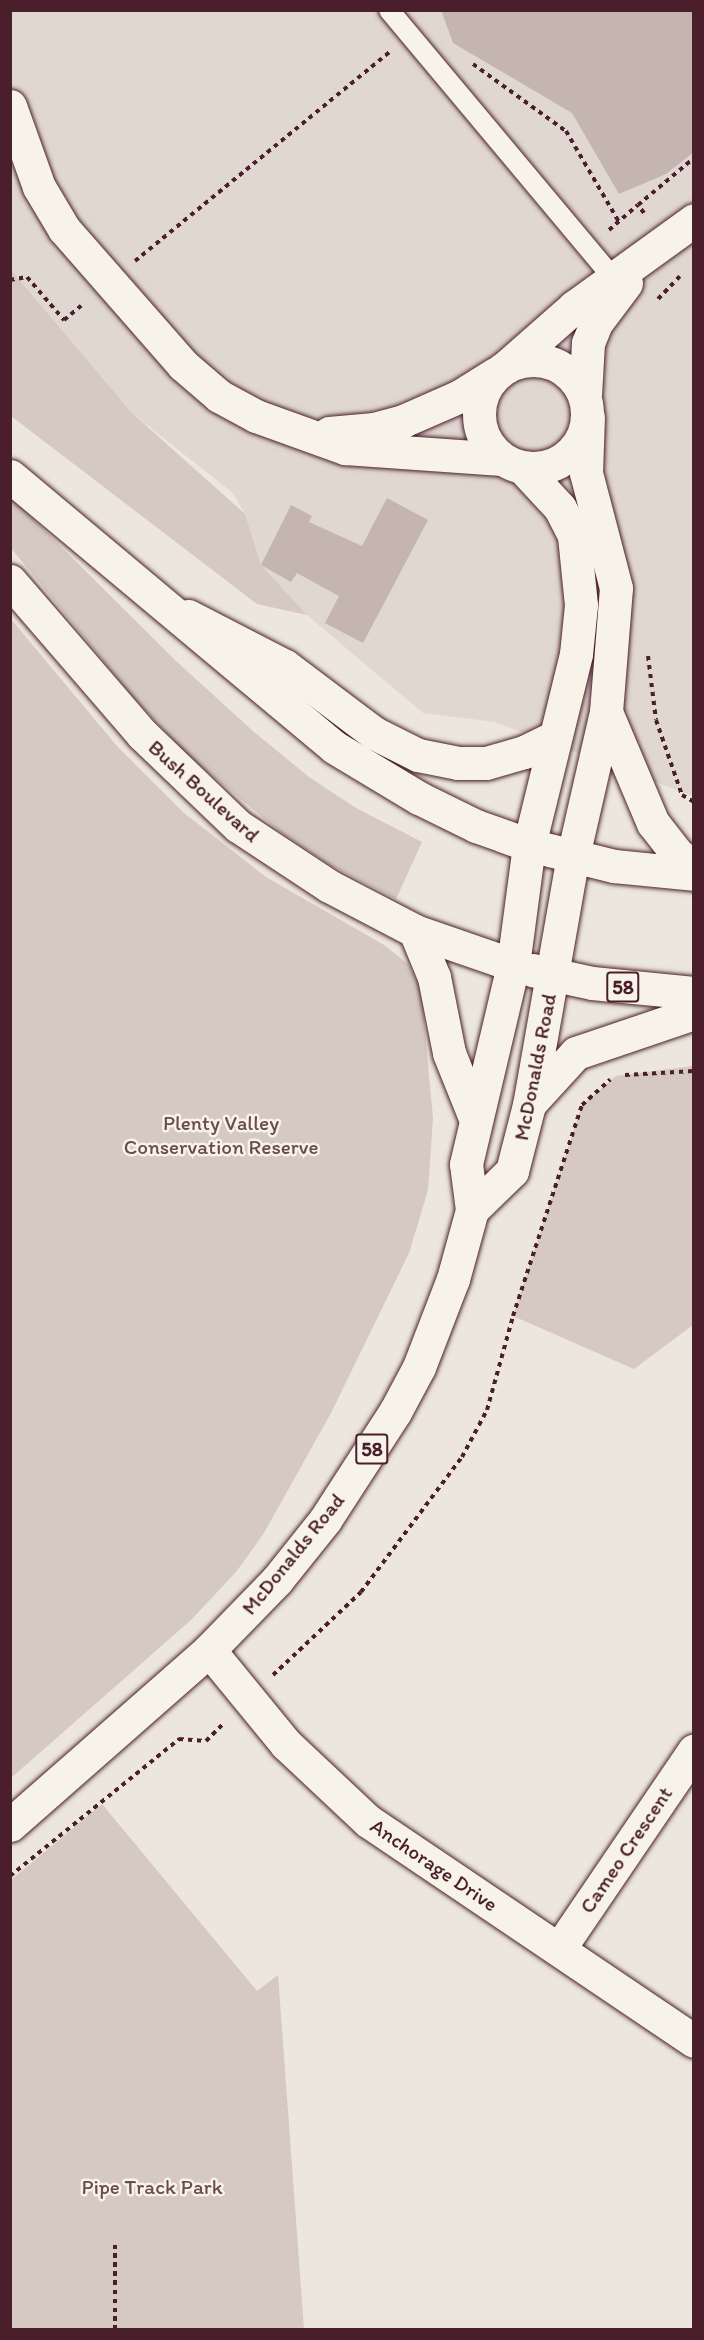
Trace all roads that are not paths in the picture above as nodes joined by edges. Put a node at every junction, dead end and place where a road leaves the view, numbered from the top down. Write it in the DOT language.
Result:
graph roads {
  1 [pos="388,10"];
  2 [pos="10,106"];
  3 [pos="693,220"];
  4 [pos="663,245"];
  5 [pos="614,279"];
  6 [pos="503,369"];
  7 [pos="586,406"];
  8 [pos="280,426"];
  9 [pos="512,464"];
  10 [pos="10,476"];
  11 [pos="10,581"];
  12 [pos="162,603"];
  13 [pos="606,712"];
  14 [pos="555,737"];
  15 [pos="529,844"];
  16 [pos="573,856"];
  17 [pos="693,867"];
  18 [pos="693,874"];
  19 [pos="415,931"];
  20 [pos="513,965"];
  21 [pos="553,975"];
  22 [pos="693,993"];
  23 [pos="693,1013"];
  24 [pos="529,1105"];
  25 [pos="475,1118"];
  26 [pos="472,1210"];
  27 [pos="209,1650"];
  28 [pos="693,1750"];
  29 [pos="10,1825"];
  30 [pos="559,1950"];
  31 [pos="693,2041"];
  1 -- 5 [label="lane"];
  2 -- 8 [label="street"];
  3 -- 4 [label="street"];
  4 -- 5 [label="street"];
  4 -- 7 [label="street"];
  5 -- 6 [label="street"];
  6 -- 7 [label="street"];
  6 -- 8 [label="street"];
  6 -- 9 [label="street"];
  7 -- 9 [label="street"];
  7 -- 13 [label="street"];
  8 -- 9 [label="street"];
  9 -- 14 [label="street"];
  10 -- 12 [label="street"];
  11 -- 19 [label="street, Bush Boulevard"];
  12 -- 14 [label="street"];
  12 -- 15 [label="street"];
  13 -- 16 [label="street"];
  13 -- 17 [label="street"];
  14 -- 15 [label="street"];
  15 -- 16 [label="street"];
  15 -- 20 [label="street, 58"];
  16 -- 18 [label="street"];
  16 -- 21 [label="street, 58"];
  19 -- 20 [label="street, Bush Boulevard"];
  19 -- 25 [label="street"];
  20 -- 21 [label="street, 58"];
  20 -- 25 [label="street, McDonalds Road / 58"];
  21 -- 22 [label="street, McDonalds Road / 58"];
  21 -- 24 [label="street, McDonalds Road / 58"];
  23 -- 24 [label="street, 58"];
  24 -- 26 [label="street, McDonalds Road / 58"];
  25 -- 26 [label="street, McDonalds Road / 58"];
  26 -- 27 [label="street, McDonalds Road / 58"];
  27 -- 29 [label="street, McDonalds Road / 58"];
  27 -- 30 [label="street, Anchorage Drive"];
  28 -- 30 [label="street, Cameo Crescent"];
  30 -- 31 [label="street, Anchorage Drive"];
}
